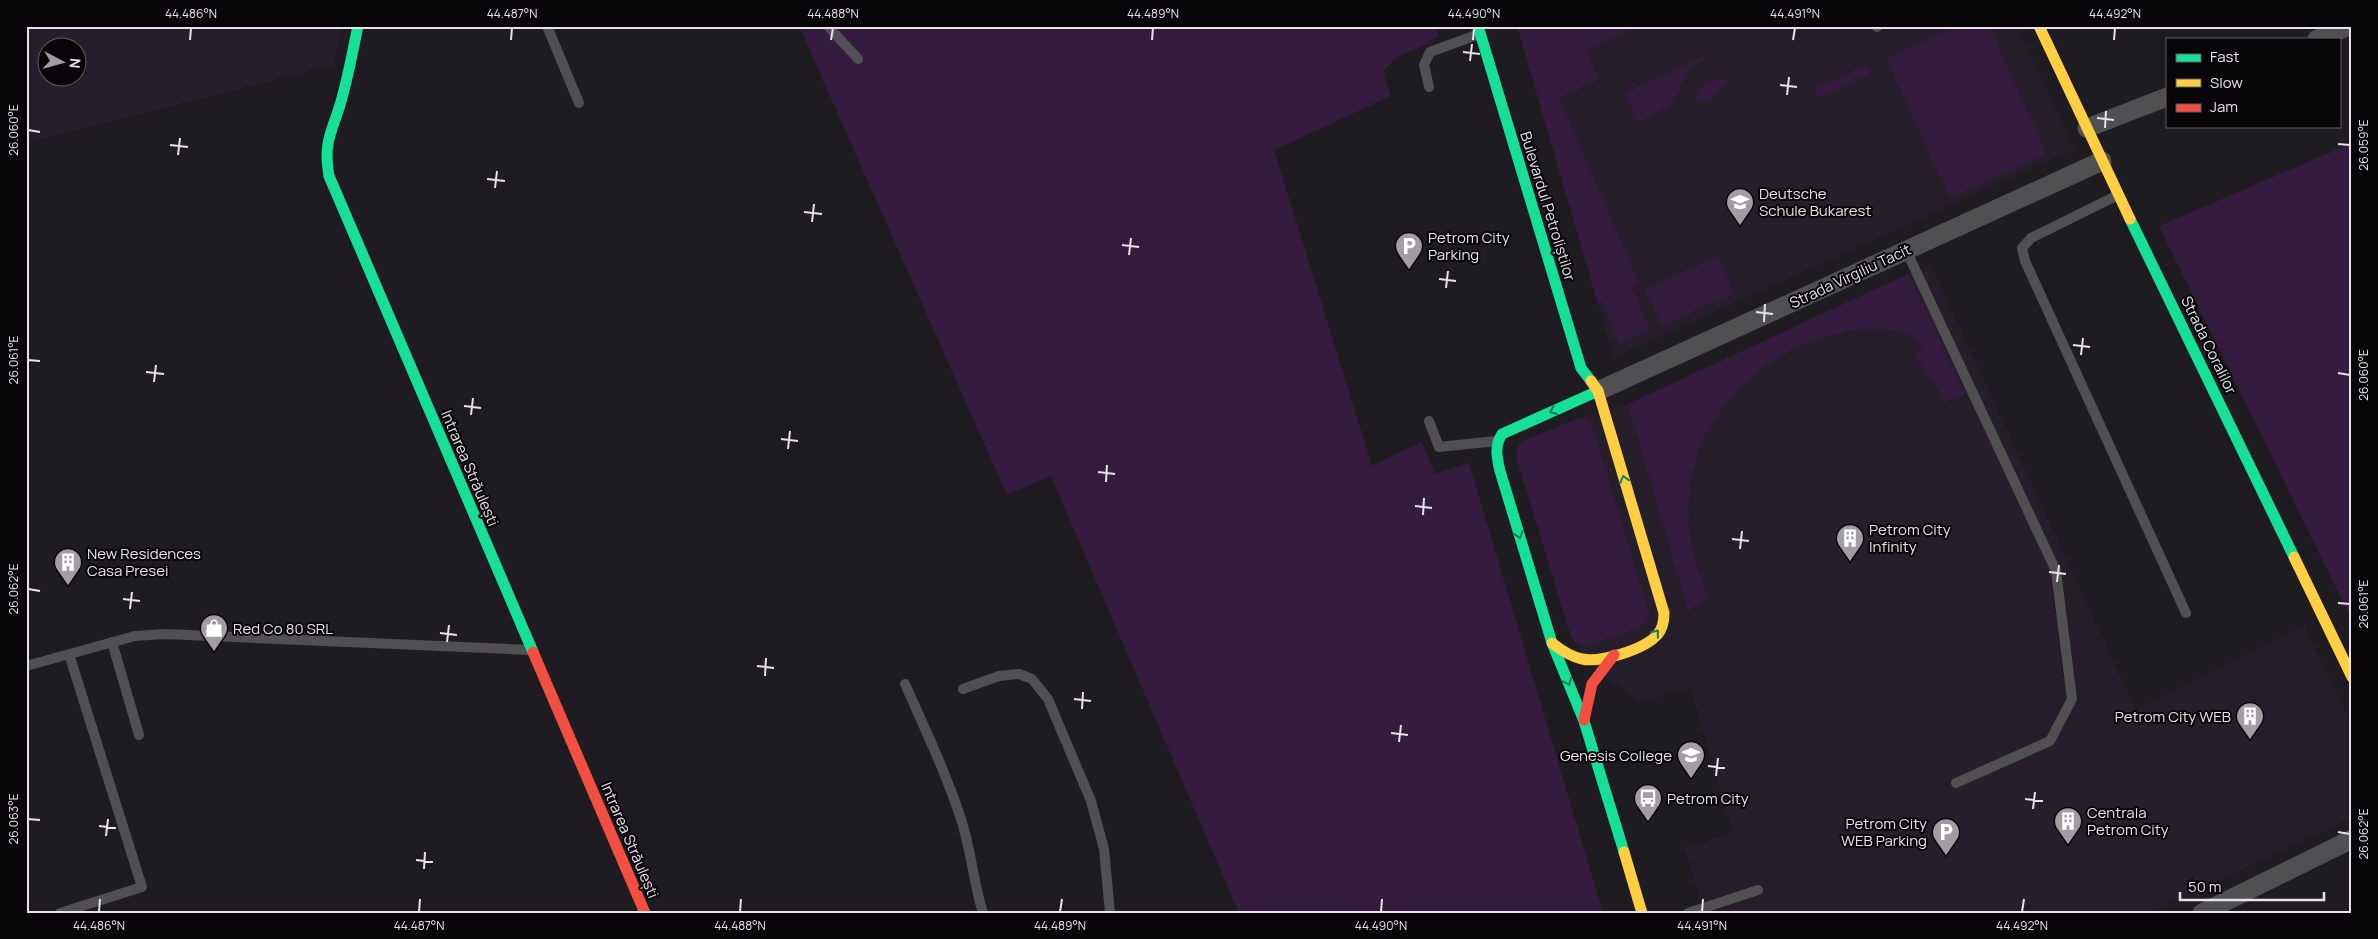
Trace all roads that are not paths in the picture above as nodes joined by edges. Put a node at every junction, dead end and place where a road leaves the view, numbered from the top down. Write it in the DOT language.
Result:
graph roads {
  1 [pos="358,26"];
  2 [pos="547,26"];
  3 [pos="828,26"];
  4 [pos="2039,26"];
  5 [pos="2350,26"];
  6 [pos="1479,30"];
  7 [pos="2320,38"];
  8 [pos="858,58"];
  9 [pos="1430,87"];
  10 [pos="2166,97"];
  11 [pos="579,103"];
  12 [pos="2087,128"];
  13 [pos="2102,161"];
  14 [pos="2119,195"];
  15 [pos="1906,250"];
  16 [pos="1598,390"];
  17 [pos="1429,421"];
  18 [pos="1496,440"];
  19 [pos="2186,613"];
  20 [pos="112,642"];
  21 [pos="1552,643"];
  22 [pos="531,650"];
  23 [pos="69,654"];
  24 [pos="1614,655"];
  25 [pos="26,666"];
  26 [pos="2352,677"];
  27 [pos="905,684"];
  28 [pos="963,689"];
  29 [pos="1584,721"];
  30 [pos="140,736"];
  31 [pos="1956,784"];
  32 [pos="2352,839"];
  33 [pos="1758,890"];
  34 [pos="60,913"];
  35 [pos="645,913"];
  36 [pos="983,913"];
  37 [pos="1110,913"];
  38 [pos="1642,913"];
  39 [pos="1688,913"];
  40 [pos="2202,913"];
  1 -- 22 [label="street, Intrarea Străulești"];
  2 -- 11 [label="lane"];
  3 -- 8 [label="lane"];
  4 -- 12 [label="street, Strada Coralilor"];
  5 -- 7 [label="street"];
  6 -- 9 [label="lane"];
  6 -- 16 [label="street, Bulevardul Petroliștilor"];
  10 -- 12 [label="street"];
  12 -- 13 [label="street, Strada Coralilor"];
  13 -- 14 [label="street, Strada Coralilor"];
  13 -- 15 [label="street, Strada Virgiliu Tacit"];
  14 -- 19 [label="lane"];
  14 -- 26 [label="street, Strada Coralilor"];
  15 -- 16 [label="street, Strada Virgiliu Tacit"];
  15 -- 31 [label="lane"];
  16 -- 18 [label="street, one-way"];
  24 -- 16 [label="street, Bulevardul Petroliștilor, one-way"];
  17 -- 18 [label="lane"];
  18 -- 21 [label="street, Bulevardul Petroliștilor, one-way"];
  20 -- 22 [label="lane"];
  20 -- 23 [label="lane"];
  20 -- 30 [label="lane"];
  21 -- 24 [label="street, Bulevardul Petroliștilor"];
  21 -- 29 [label="street, Bulevardul Petroliștilor, one-way"];
  22 -- 35 [label="street, Intrarea Străulești"];
  23 -- 25 [label="lane"];
  23 -- 34 [label="lane"];
  24 -- 29 [label="street, Bulevardul Petroliștilor"];
  27 -- 36 [label="lane"];
  28 -- 37 [label="lane"];
  29 -- 38 [label="street, Bulevardul Petroliștilor"];
  32 -- 40 [label="street"];
  33 -- 39 [label="lane"];
}
